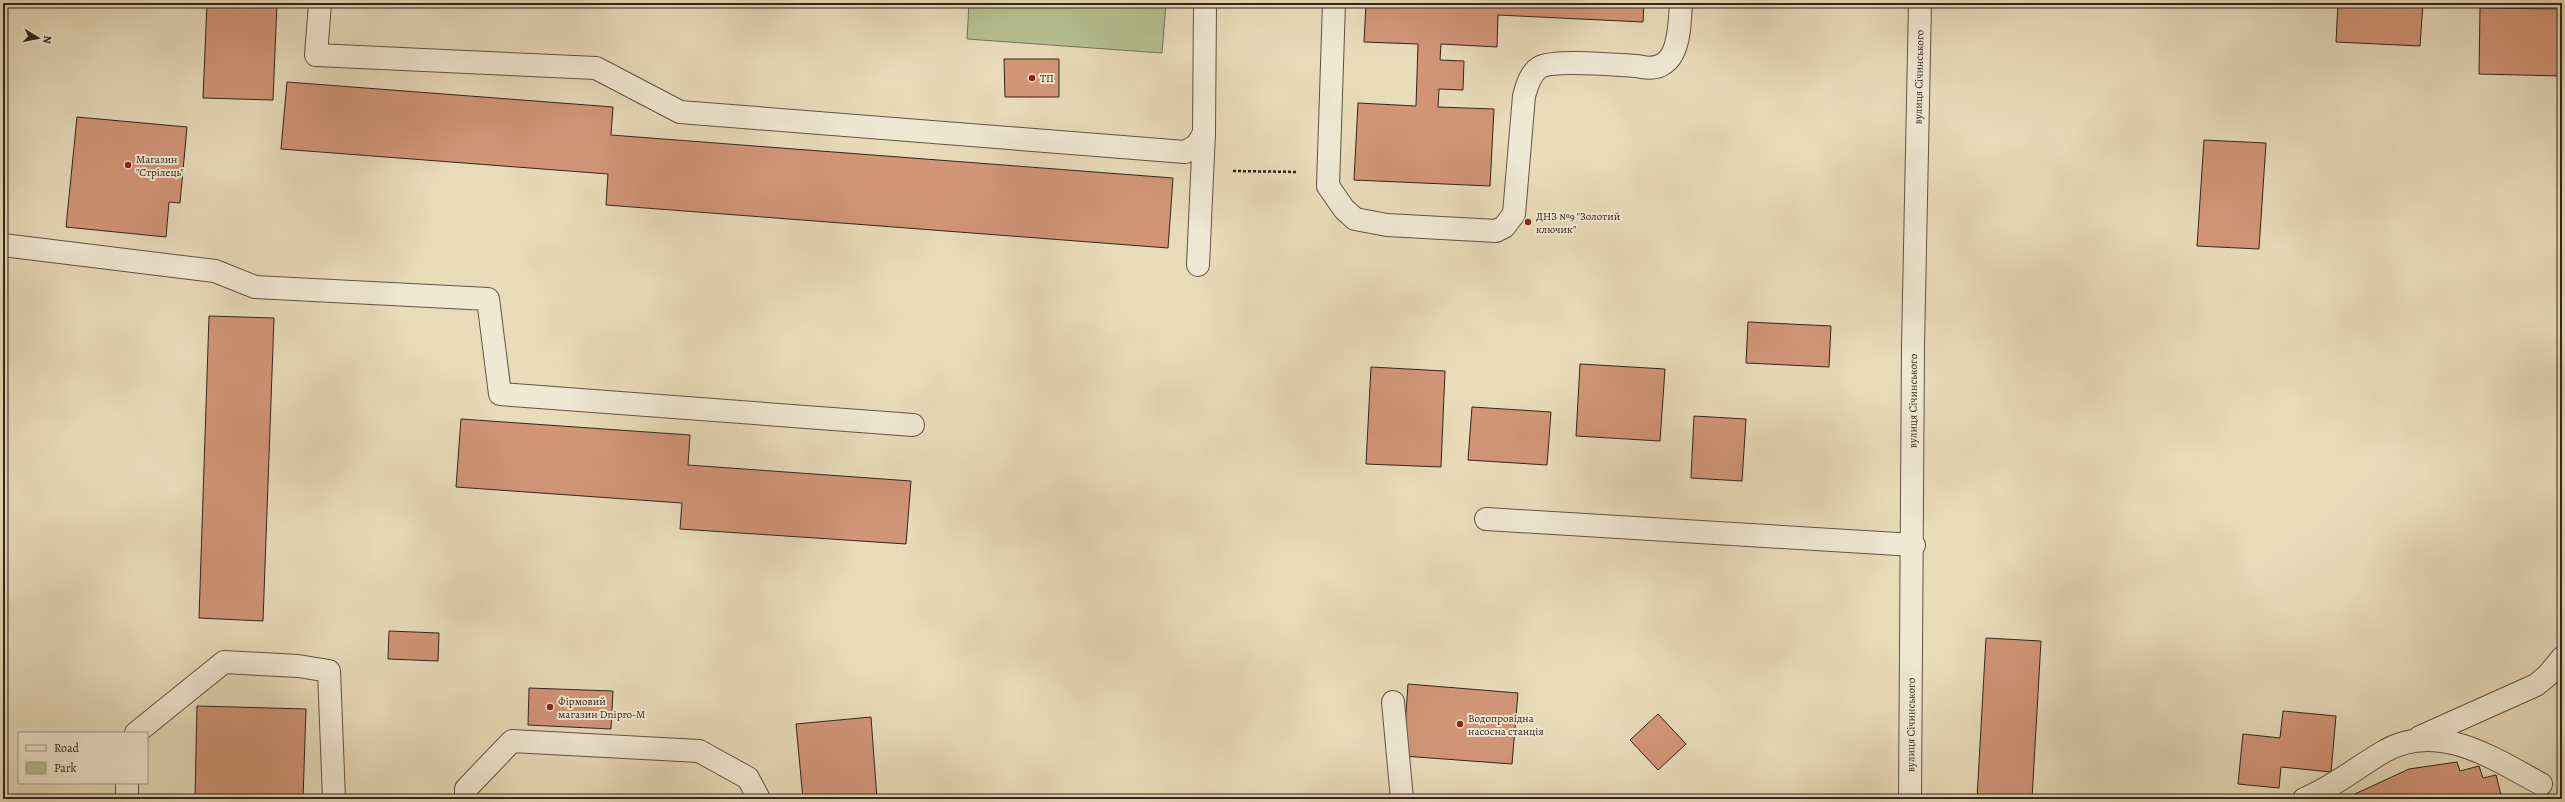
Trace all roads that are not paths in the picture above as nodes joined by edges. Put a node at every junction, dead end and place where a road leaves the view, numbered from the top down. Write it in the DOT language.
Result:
graph roads {
  1 [pos="320,3"];
  2 [pos="1205,3"];
  3 [pos="1334,3"];
  4 [pos="1681,3"];
  5 [pos="1920,3"];
  6 [pos="1204,133"];
  7 [pos="3,245"];
  8 [pos="1198,265"];
  9 [pos="913,425"];
  10 [pos="1486,519"];
  11 [pos="1914,545"];
  12 [pos="2562,658"];
  13 [pos="1393,702"];
  14 [pos="137,732"];
  15 [pos="2412,740"];
  16 [pos="2541,784"];
  17 [pos="334,799"];
  18 [pos="466,799"];
  19 [pos="759,799"];
  20 [pos="1402,799"];
  21 [pos="1910,799"];
  22 [pos="2304,799"];
  1 -- 6 [label="street"];
  2 -- 6 [label="street"];
  3 -- 4 [label="street"];
  5 -- 11 [label="street, вулиця Січинського"];
  6 -- 8 [label="street"];
  7 -- 9 [label="street"];
  10 -- 11 [label="street"];
  11 -- 21 [label="street, вулиця Січинського"];
  12 -- 15 [label="street"];
  13 -- 20 [label="street"];
  14 -- 17 [label="street"];
  15 -- 16 [label="street"];
  15 -- 22 [label="street"];
  18 -- 19 [label="street"];
}
